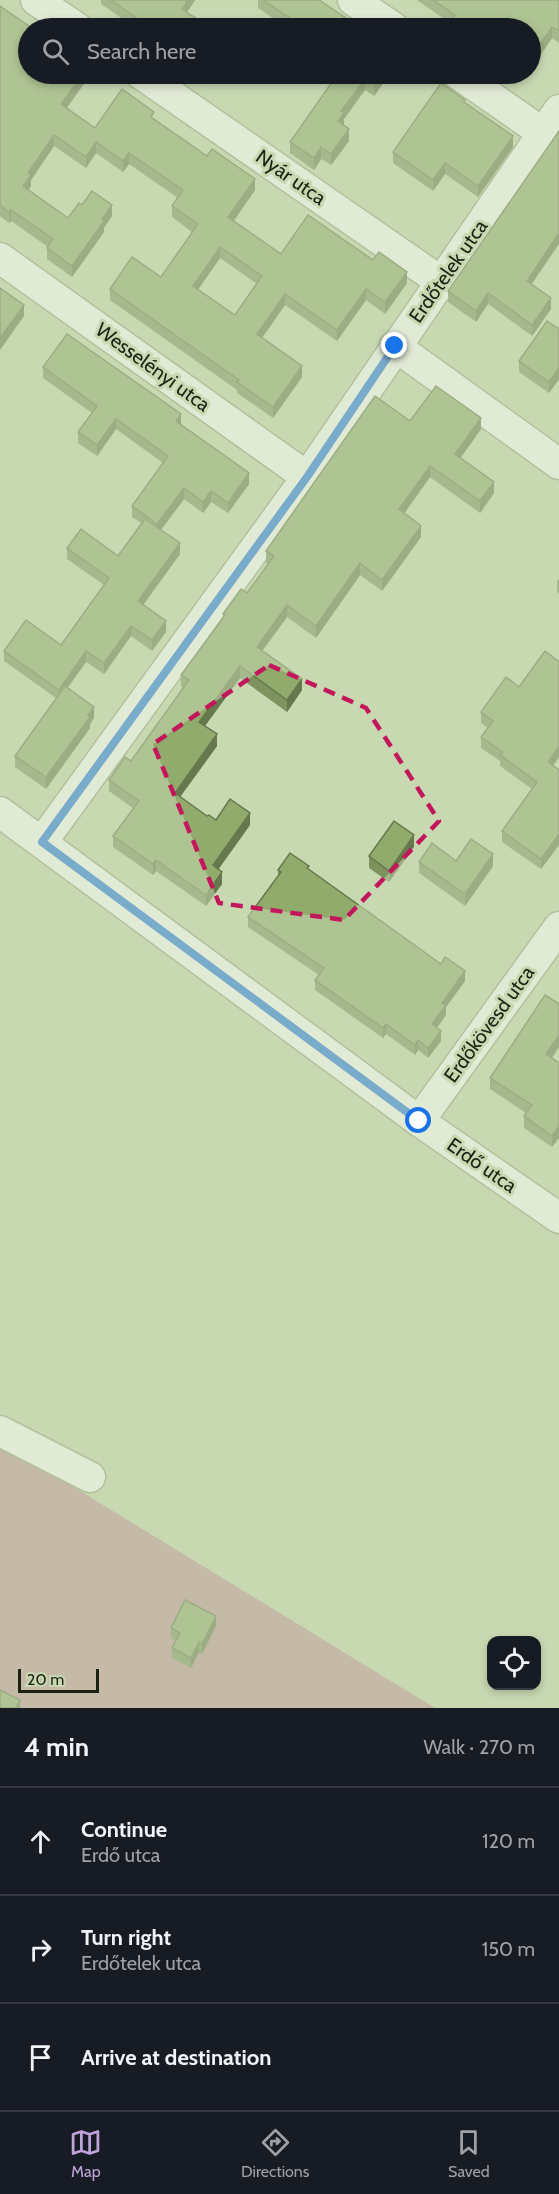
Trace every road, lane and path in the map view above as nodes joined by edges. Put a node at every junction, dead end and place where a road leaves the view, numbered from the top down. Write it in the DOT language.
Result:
graph roads {
  1 [pos="36,0"];
  2 [pos="353,0"];
  3 [pos="62,18"];
  4 [pos="379,18"];
  5 [pos="155,84"];
  6 [pos="477,84"];
  7 [pos="551,122"];
  8 [pos="0,258"];
  9 [pos="440,281"];
  10 [pos="395,346"];
  11 [pos="559,464"];
  12 [pos="307,477"];
  13 [pos="0,812"];
  14 [pos="42,842"];
  15 [pos="559,927"];
  16 [pos="419,1121"];
  17 [pos="559,1218"];
  18 [pos="0,1431"];
  19 [pos="90,1477"];
  1 -- 3 [label="street"];
  2 -- 4 [label="street"];
  5 -- 9 [label="street, Nyár utca"];
  6 -- 7 [label="street"];
  7 -- 9 [label="street, Erdőtelek utca"];
  8 -- 12 [label="street, Wesselényi utca"];
  9 -- 10 [label="street, Erdőtelek utca"];
  10 -- 11 [label="street"];
  10 -- 12 [label="street, Erdőtelek utca"];
  12 -- 14 [label="street, Erdőtelek utca"];
  13 -- 14 [label="street, Erdő utca"];
  14 -- 16 [label="street, Erdő utca"];
  15 -- 16 [label="street, Erdőkövesd utca"];
  16 -- 17 [label="street, Erdő utca"];
  18 -- 19 [label="street"];
}
